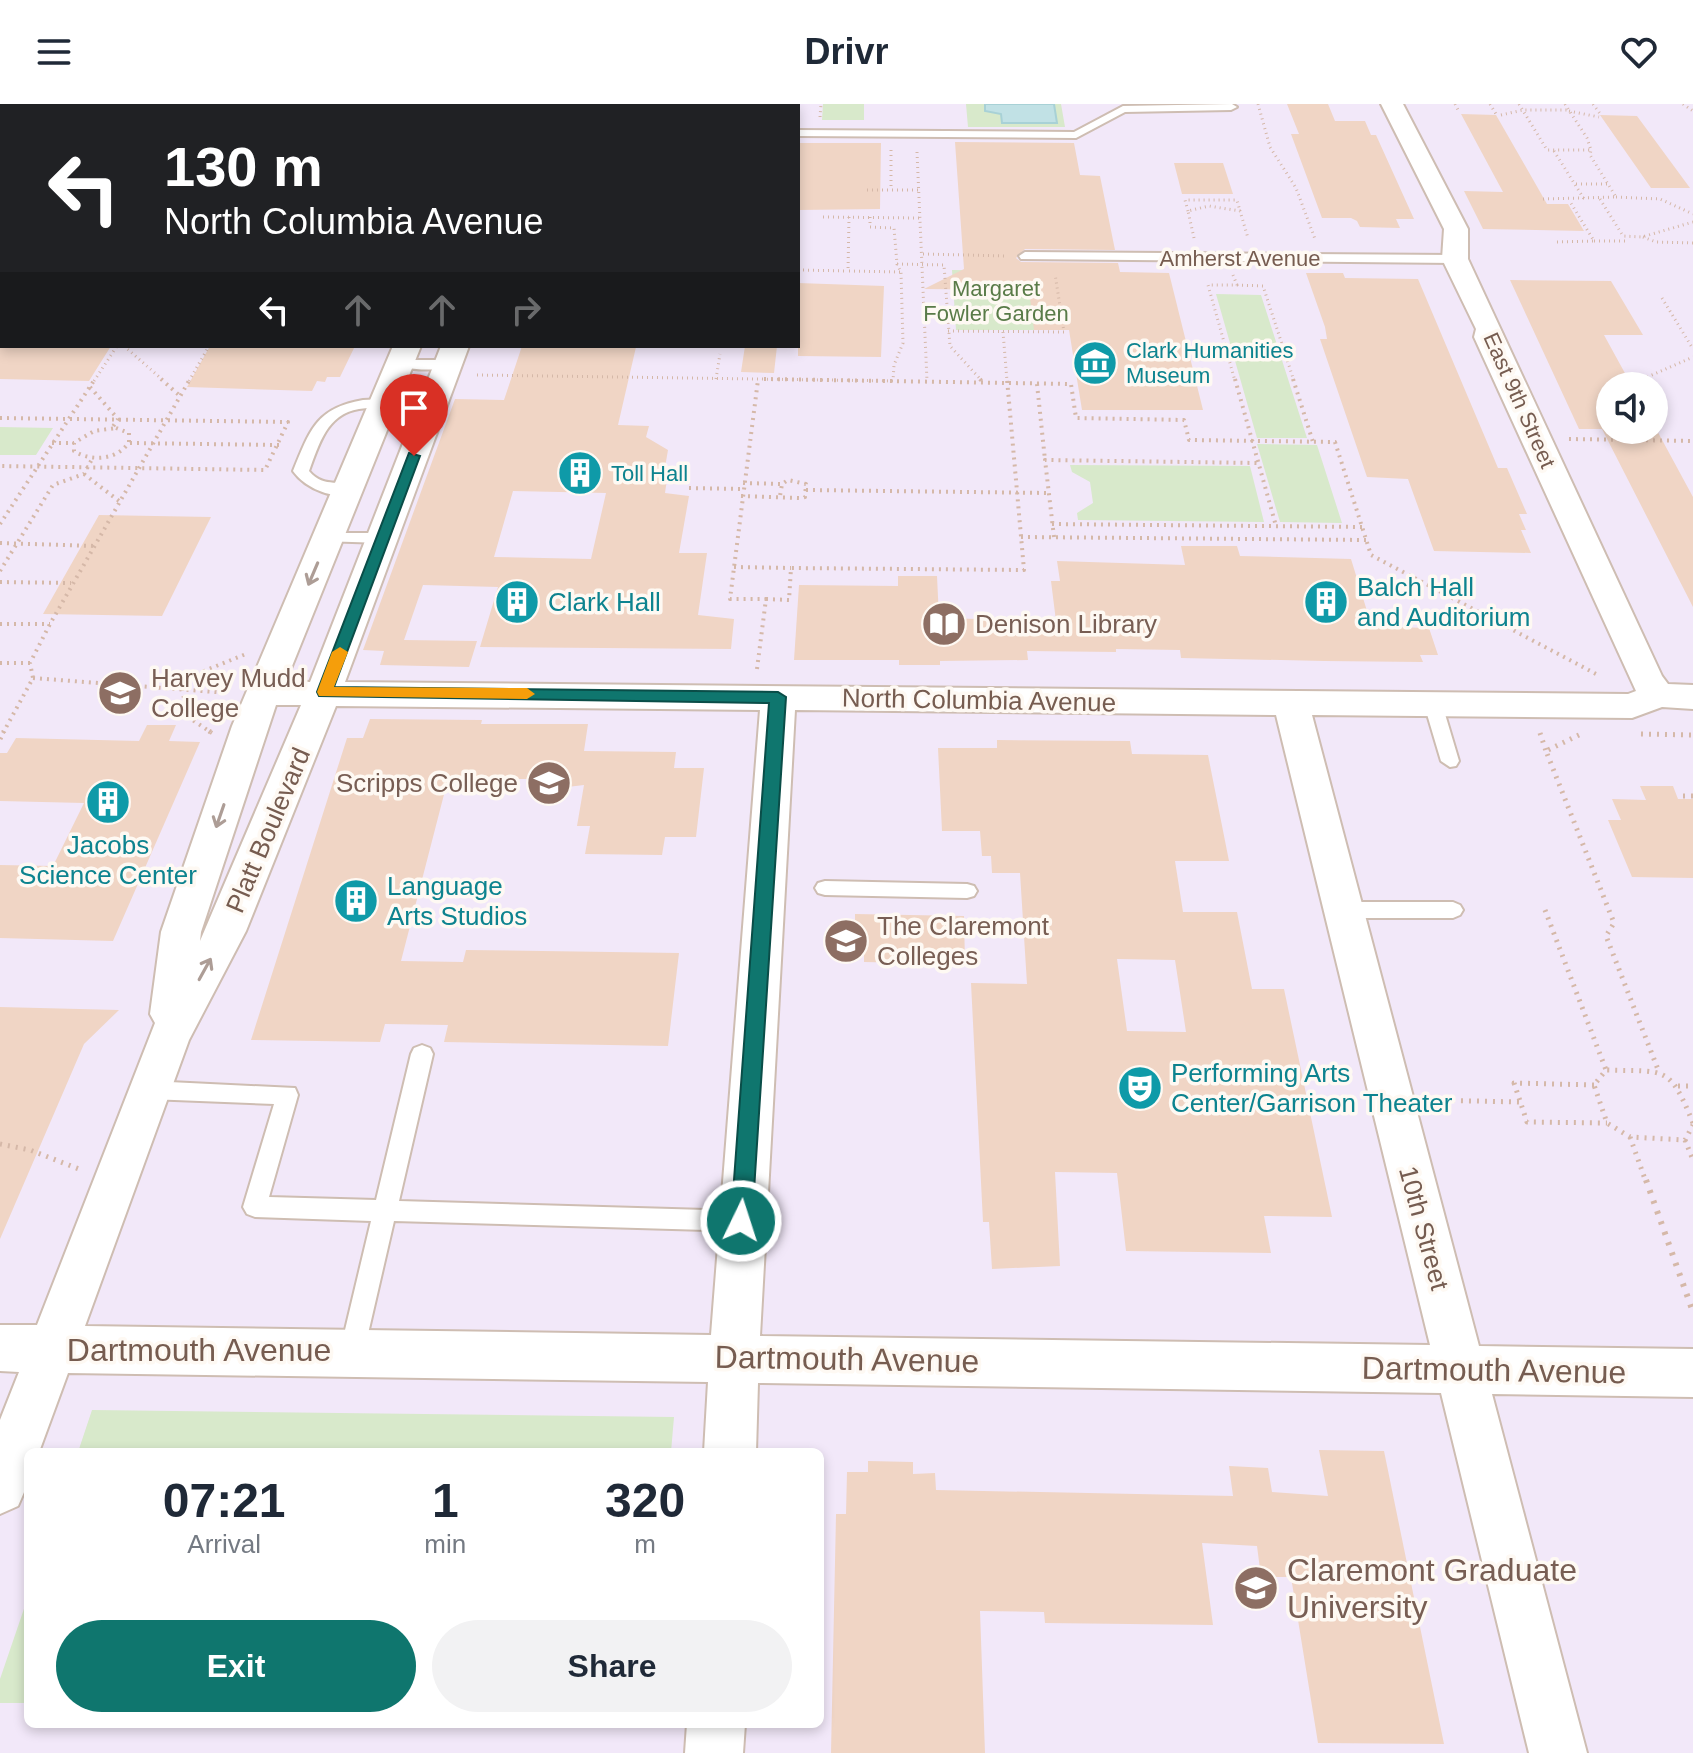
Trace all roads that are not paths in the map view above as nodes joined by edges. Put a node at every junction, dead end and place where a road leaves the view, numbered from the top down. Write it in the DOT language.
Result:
graph roads {
  1 [pos="1392,104"];
  2 [pos="1184,105"];
  3 [pos="1231,107"];
  4 [pos="800,133"];
  5 [pos="1025,256"];
  6 [pos="1455,259"];
  7 [pos="403,355"];
  8 [pos="459,361"];
  9 [pos="383,403"];
  10 [pos="349,489"];
  11 [pos="328,538"];
  12 [pos="382,538"];
  13 [pos="767,689"];
  14 [pos="325,692"];
  15 [pos="263,693"];
  16 [pos="1658,695"];
  17 [pos="1693,697"];
  18 [pos="1291,703"];
  19 [pos="1433,704"];
  20 [pos="1450,761"];
  21 [pos="825,888"];
  22 [pos="967,891"];
  23 [pos="1341,910"];
  24 [pos="1453,910"];
  25 [pos="168,1038"];
  26 [pos="422,1054"];
  27 [pos="149,1090"];
  28 [pos="385,1212"];
  29 [pos="741,1221"];
  30 [pos="0,1348"];
  31 [pos="50,1349"];
  32 [pos="352,1351"];
  33 [pos="735,1357"];
  34 [pos="1462,1370"];
  35 [pos="1693,1373"];
  36 [pos="730,1448"];
  37 [pos="0,1488"];
  38 [pos="716,1728"];
  39 [pos="714,1753"];
  40 [pos="1558,1753"];
  1 -- 6 [label="street, East 9th Street"];
  2 -- 3 [label="lane"];
  2 -- 4 [label="lane"];
  5 -- 6 [label="lane, Amherst Avenue"];
  6 -- 16 [label="street, East 9th Street"];
  7 -- 8 [label="lane"];
  7 -- 9 [label="street, Platt Boulevard"];
  8 -- 12 [label="street, Platt Boulevard"];
  9 -- 10 [label="street, Platt Boulevard"];
  9 -- 10 [label="lane"];
  10 -- 11 [label="street, Platt Boulevard"];
  11 -- 12 [label="lane"];
  11 -- 15 [label="street, Platt Boulevard, one-way"];
  12 -- 14 [label="street, Platt Boulevard"];
  13 -- 14 [label="street, North Columbia Avenue"];
  13 -- 18 [label="street, North Columbia Avenue"];
  13 -- 29 [label="street"];
  14 -- 15 [label="street, North Columbia Avenue"];
  25 -- 14 [label="street, Platt Boulevard, one-way"];
  15 -- 25 [label="street, Platt Boulevard, one-way"];
  16 -- 17 [label="street, North Columbia Avenue"];
  16 -- 19 [label="street, North Columbia Avenue"];
  18 -- 19 [label="street, North Columbia Avenue"];
  18 -- 23 [label="street, 10th Street"];
  19 -- 20 [label="lane"];
  21 -- 22 [label="lane"];
  23 -- 24 [label="lane"];
  23 -- 34 [label="street, 10th Street"];
  25 -- 27 [label="street, Platt Boulevard"];
  26 -- 28 [label="lane"];
  27 -- 28 [label="lane"];
  27 -- 31 [label="street, Platt Boulevard"];
  28 -- 29 [label="lane"];
  28 -- 32 [label="lane"];
  29 -- 33 [label="street"];
  30 -- 31 [label="street, Dartmouth Avenue"];
  31 -- 32 [label="street, Dartmouth Avenue"];
  31 -- 37 [label="street, Platt Boulevard"];
  32 -- 33 [label="street, Dartmouth Avenue"];
  33 -- 34 [label="street, Dartmouth Avenue"];
  33 -- 36 [label="street"];
  34 -- 35 [label="street, Dartmouth Avenue"];
  34 -- 40 [label="street, 10th Street"];
  38 -- 39 [label="street"];
}
